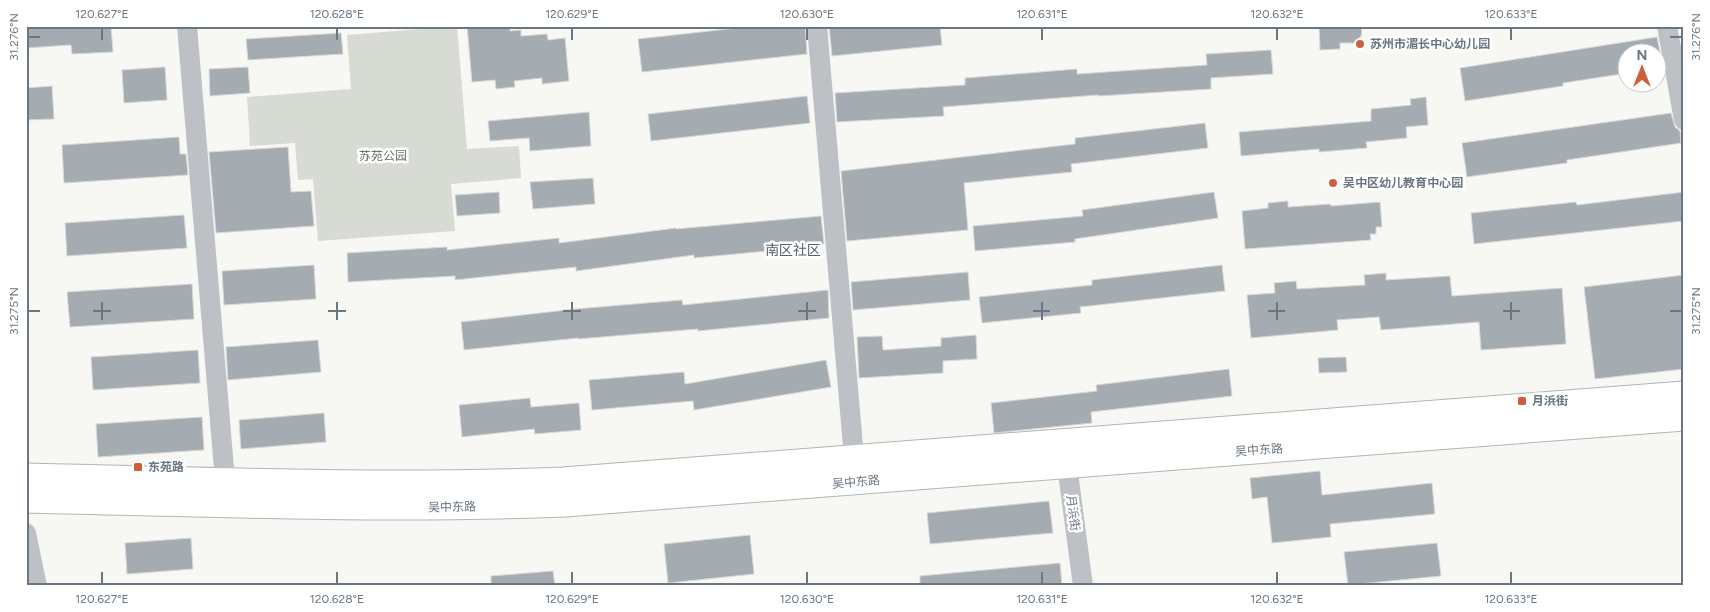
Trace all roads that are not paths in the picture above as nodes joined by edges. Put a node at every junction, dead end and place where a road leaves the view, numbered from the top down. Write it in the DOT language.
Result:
graph roads {
  1 [pos="187,26"];
  2 [pos="817,26"];
  3 [pos="1668,26"];
  4 [pos="1684,120"];
  5 [pos="1684,394"];
  6 [pos="1684,418"];
  7 [pos="1065,453"];
  8 [pos="854,458"];
  9 [pos="26,476"];
  10 [pos="225,481"];
  11 [pos="26,500"];
  12 [pos="26,533"];
  13 [pos="37,586"];
  14 [pos="1083,586"];
  1 -- 10 [label="street"];
  2 -- 8 [label="street"];
  3 -- 4 [label="street"];
  5 -- 7 [label="main road, 吴中东路"];
  6 -- 7 [label="main road, 吴中东路"];
  7 -- 8 [label="main road, 吴中东路"];
  7 -- 11 [label="main road, 吴中东路"];
  7 -- 14 [label="street, 月浜街"];
  8 -- 10 [label="main road, 吴中东路"];
  9 -- 10 [label="main road, 吴中东路"];
  12 -- 13 [label="street"];
}
